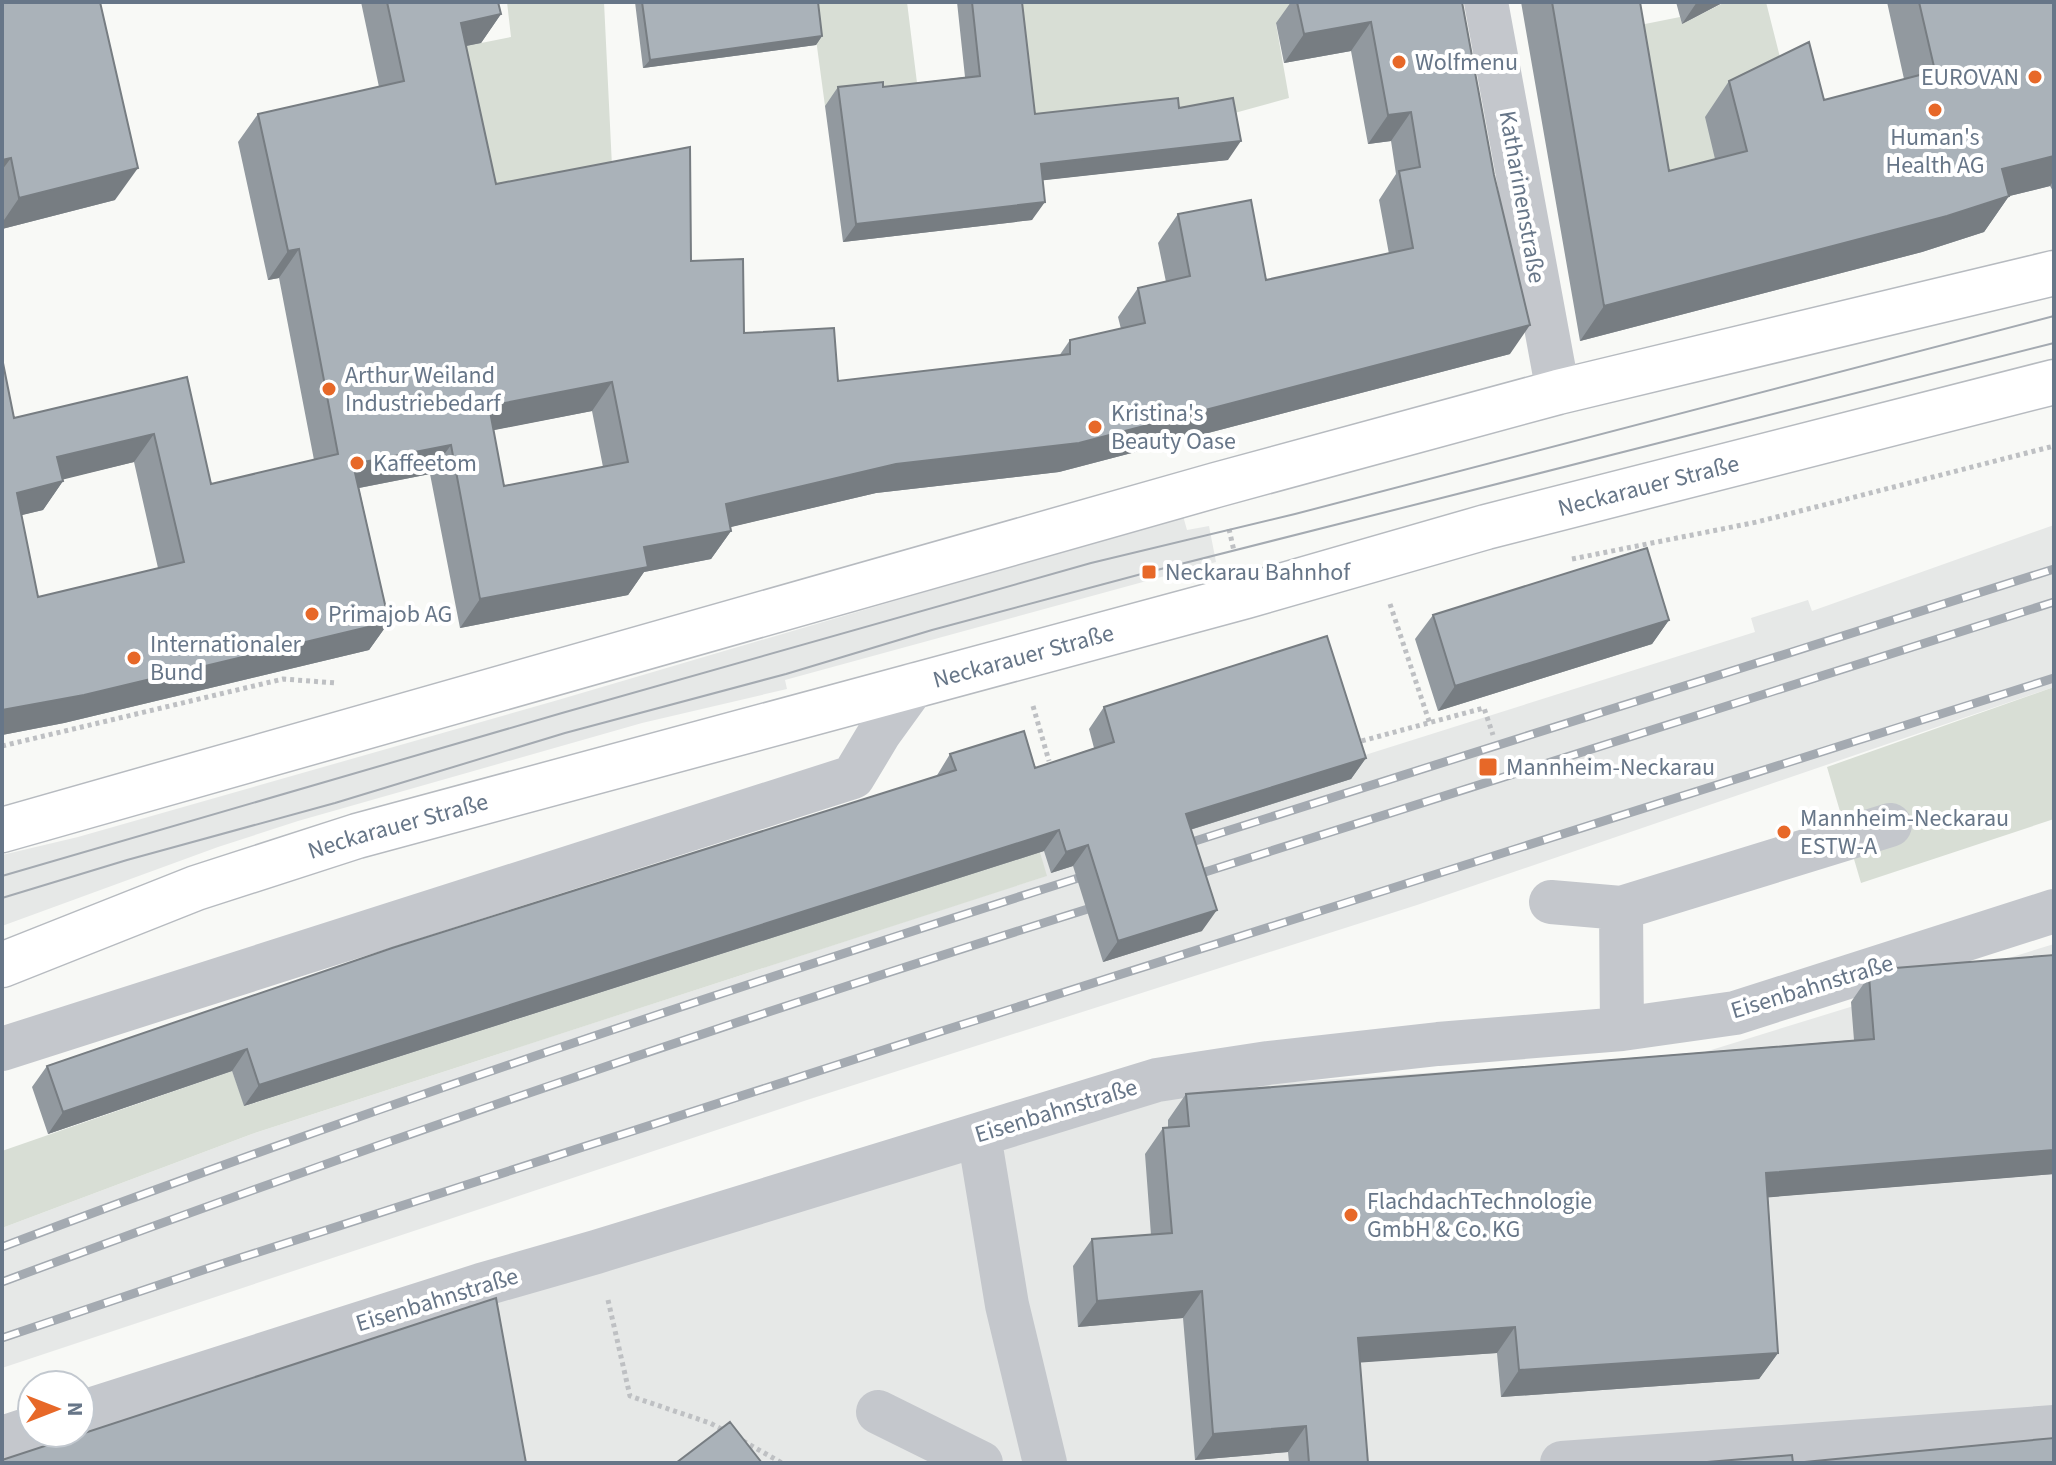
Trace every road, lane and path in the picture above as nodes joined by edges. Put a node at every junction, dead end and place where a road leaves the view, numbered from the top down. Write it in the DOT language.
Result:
graph roads {
  1 [pos="1486,2"];
  2 [pos="2054,273"];
  3 [pos="2054,382"];
  4 [pos="1558,392"];
  5 [pos="2054,446"];
  6 [pos="1216,485"];
  7 [pos="1562,561"];
  8 [pos="1246,596"];
  9 [pos="1404,599"];
  10 [pos="1390,603"];
  11 [pos="1375,606"];
  12 [pos="914,685"];
  13 [pos="1018,710"];
  14 [pos="1430,724"];
  15 [pos="1493,735"];
  16 [pos="1341,747"];
  17 [pos="1049,761"];
  18 [pos="1890,825"];
  19 [pos="3,829"];
  20 [pos="1551,902"];
  21 [pos="1621,908"];
  22 [pos="2054,911"];
  23 [pos="2,965"];
  24 [pos="1622,1029"];
  25 [pos="2,1049"];
  26 [pos="979,1135"];
  27 [pos="596,1252"];
  28 [pos="96,1408"];
  29 [pos="878,1412"];
  30 [pos="2054,1427"];
  31 [pos="782,1463"];
  32 [pos="981,1463"];
  33 [pos="1045,1463"];
  34 [pos="1562,1463"];
  1 -- 4 [label="street, Katharinenstraße"];
  2 -- 4 [label="main road"];
  3 -- 8 [label="main road, Neckarauer Straße"];
  4 -- 6 [label="main road"];
  5 -- 7 [label="path"];
  6 -- 8 [label="path"];
  6 -- 19 [label="main road"];
  8 -- 12 [label="main road, Neckarauer Straße"];
  9 -- 10 [label="path"];
  10 -- 11 [label="path"];
  10 -- 14 [label="path"];
  12 -- 23 [label="main road, Neckarauer Straße"];
  12 -- 25 [label="street"];
  13 -- 17 [label="path"];
  14 -- 15 [label="path"];
  14 -- 16 [label="path"];
  18 -- 21 [label="street"];
  20 -- 21 [label="street"];
  21 -- 24 [label="street"];
  22 -- 24 [label="street, Eisenbahnstraße"];
  24 -- 26 [label="street, Eisenbahnstraße"];
  26 -- 27 [label="street, Eisenbahnstraße"];
  26 -- 33 [label="street"];
  27 -- 28 [label="street, Eisenbahnstraße"];
  27 -- 31 [label="path"];
  29 -- 32 [label="street"];
  30 -- 34 [label="street"];
}
